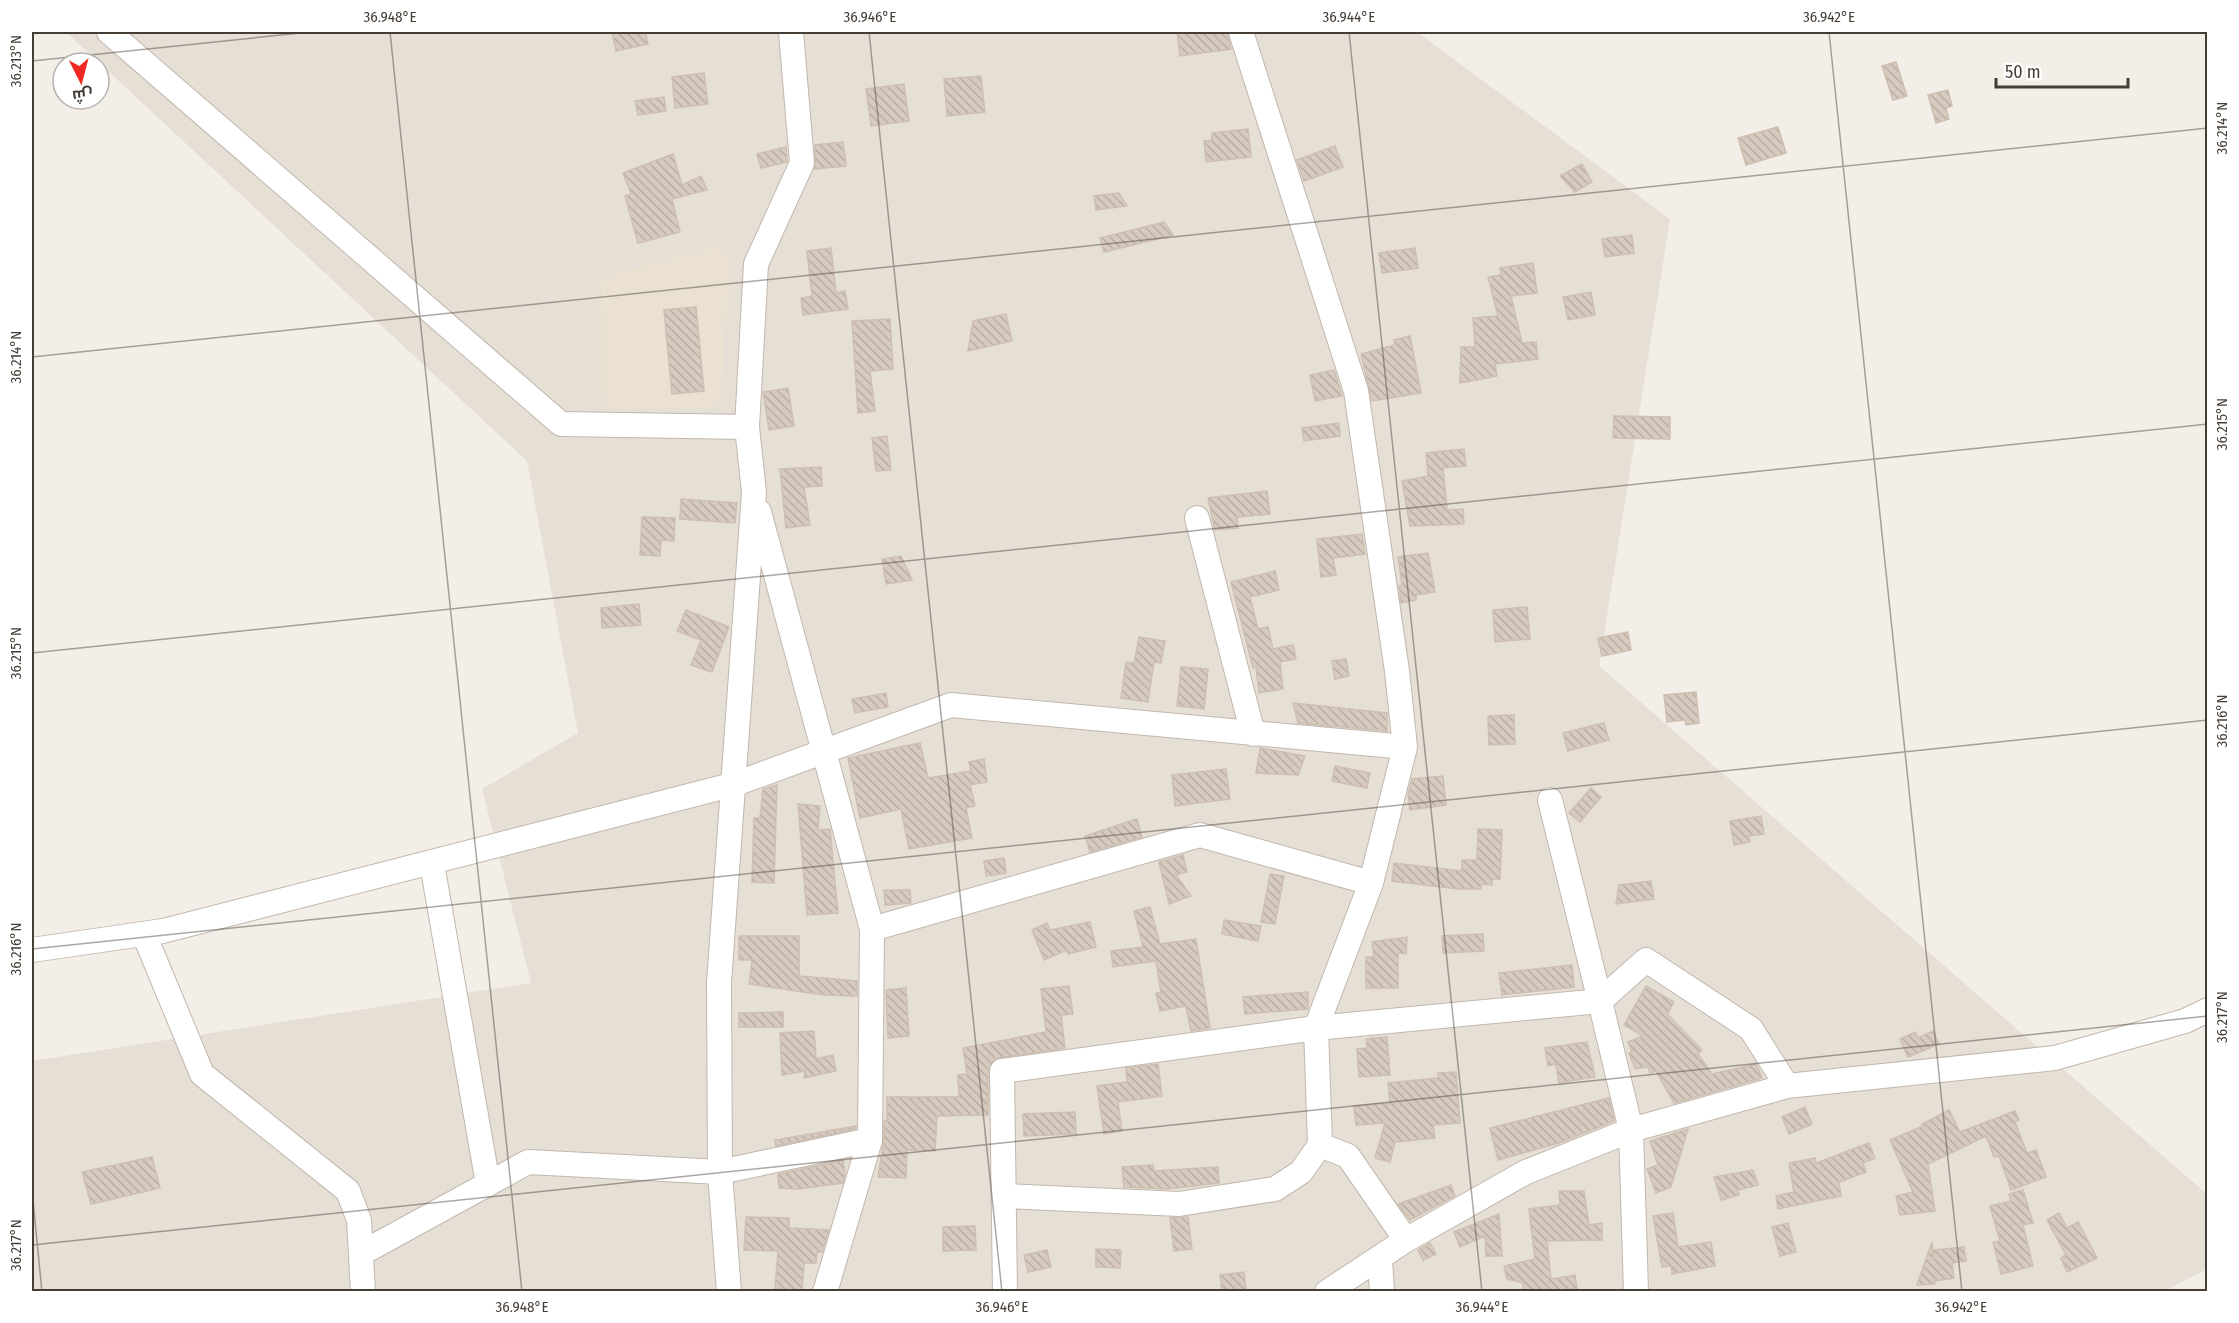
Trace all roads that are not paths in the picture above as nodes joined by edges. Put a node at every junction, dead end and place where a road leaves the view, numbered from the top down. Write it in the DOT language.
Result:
graph roads {
  1 [pos="109,32"];
  2 [pos="791,32"];
  3 [pos="1241,32"];
  4 [pos="747,427"];
  5 [pos="754,492"];
  6 [pos="1197,518"];
  7 [pos="1253,734"];
  8 [pos="1405,747"];
  9 [pos="826,751"];
  10 [pos="735,784"];
  11 [pos="1550,800"];
  12 [pos="432,864"];
  13 [pos="1371,883"];
  14 [pos="872,929"];
  15 [pos="144,934"];
  16 [pos="32,951"];
  17 [pos="1600,1001"];
  18 [pos="2208,1010"];
  19 [pos="1316,1028"];
  20 [pos="1787,1086"];
  21 [pos="1631,1130"];
  22 [pos="870,1140"];
  23 [pos="1320,1145"];
  24 [pos="720,1172"];
  25 [pos="488,1184"];
  26 [pos="1005,1196"];
  27 [pos="1406,1240"];
  28 [pos="362,1253"];
  29 [pos="1380,1260"];
  30 [pos="363,1292"];
  31 [pos="729,1292"];
  32 [pos="825,1292"];
  33 [pos="1005,1292"];
  34 [pos="1327,1292"];
  35 [pos="1382,1292"];
  36 [pos="1636,1292"];
  1 -- 4 [label="street"];
  2 -- 4 [label="street"];
  3 -- 8 [label="street"];
  4 -- 5 [label="street"];
  5 -- 9 [label="street"];
  5 -- 10 [label="street"];
  6 -- 7 [label="street"];
  7 -- 8 [label="street"];
  7 -- 9 [label="street"];
  8 -- 13 [label="street"];
  9 -- 10 [label="street"];
  9 -- 14 [label="street"];
  10 -- 12 [label="street"];
  10 -- 24 [label="street"];
  11 -- 17 [label="street"];
  12 -- 15 [label="street"];
  12 -- 25 [label="street"];
  13 -- 14 [label="street"];
  13 -- 19 [label="street"];
  14 -- 22 [label="street"];
  15 -- 16 [label="street"];
  15 -- 28 [label="street"];
  17 -- 19 [label="street"];
  17 -- 20 [label="street"];
  17 -- 21 [label="street"];
  18 -- 20 [label="street"];
  19 -- 23 [label="street"];
  19 -- 26 [label="street"];
  20 -- 21 [label="street"];
  21 -- 27 [label="street"];
  21 -- 36 [label="street"];
  22 -- 24 [label="street"];
  22 -- 32 [label="street"];
  23 -- 26 [label="street"];
  23 -- 27 [label="street"];
  24 -- 25 [label="street"];
  24 -- 31 [label="street"];
  25 -- 28 [label="street"];
  26 -- 33 [label="street"];
  27 -- 29 [label="street"];
  28 -- 30 [label="street"];
  29 -- 34 [label="street"];
  29 -- 35 [label="street"];
}
